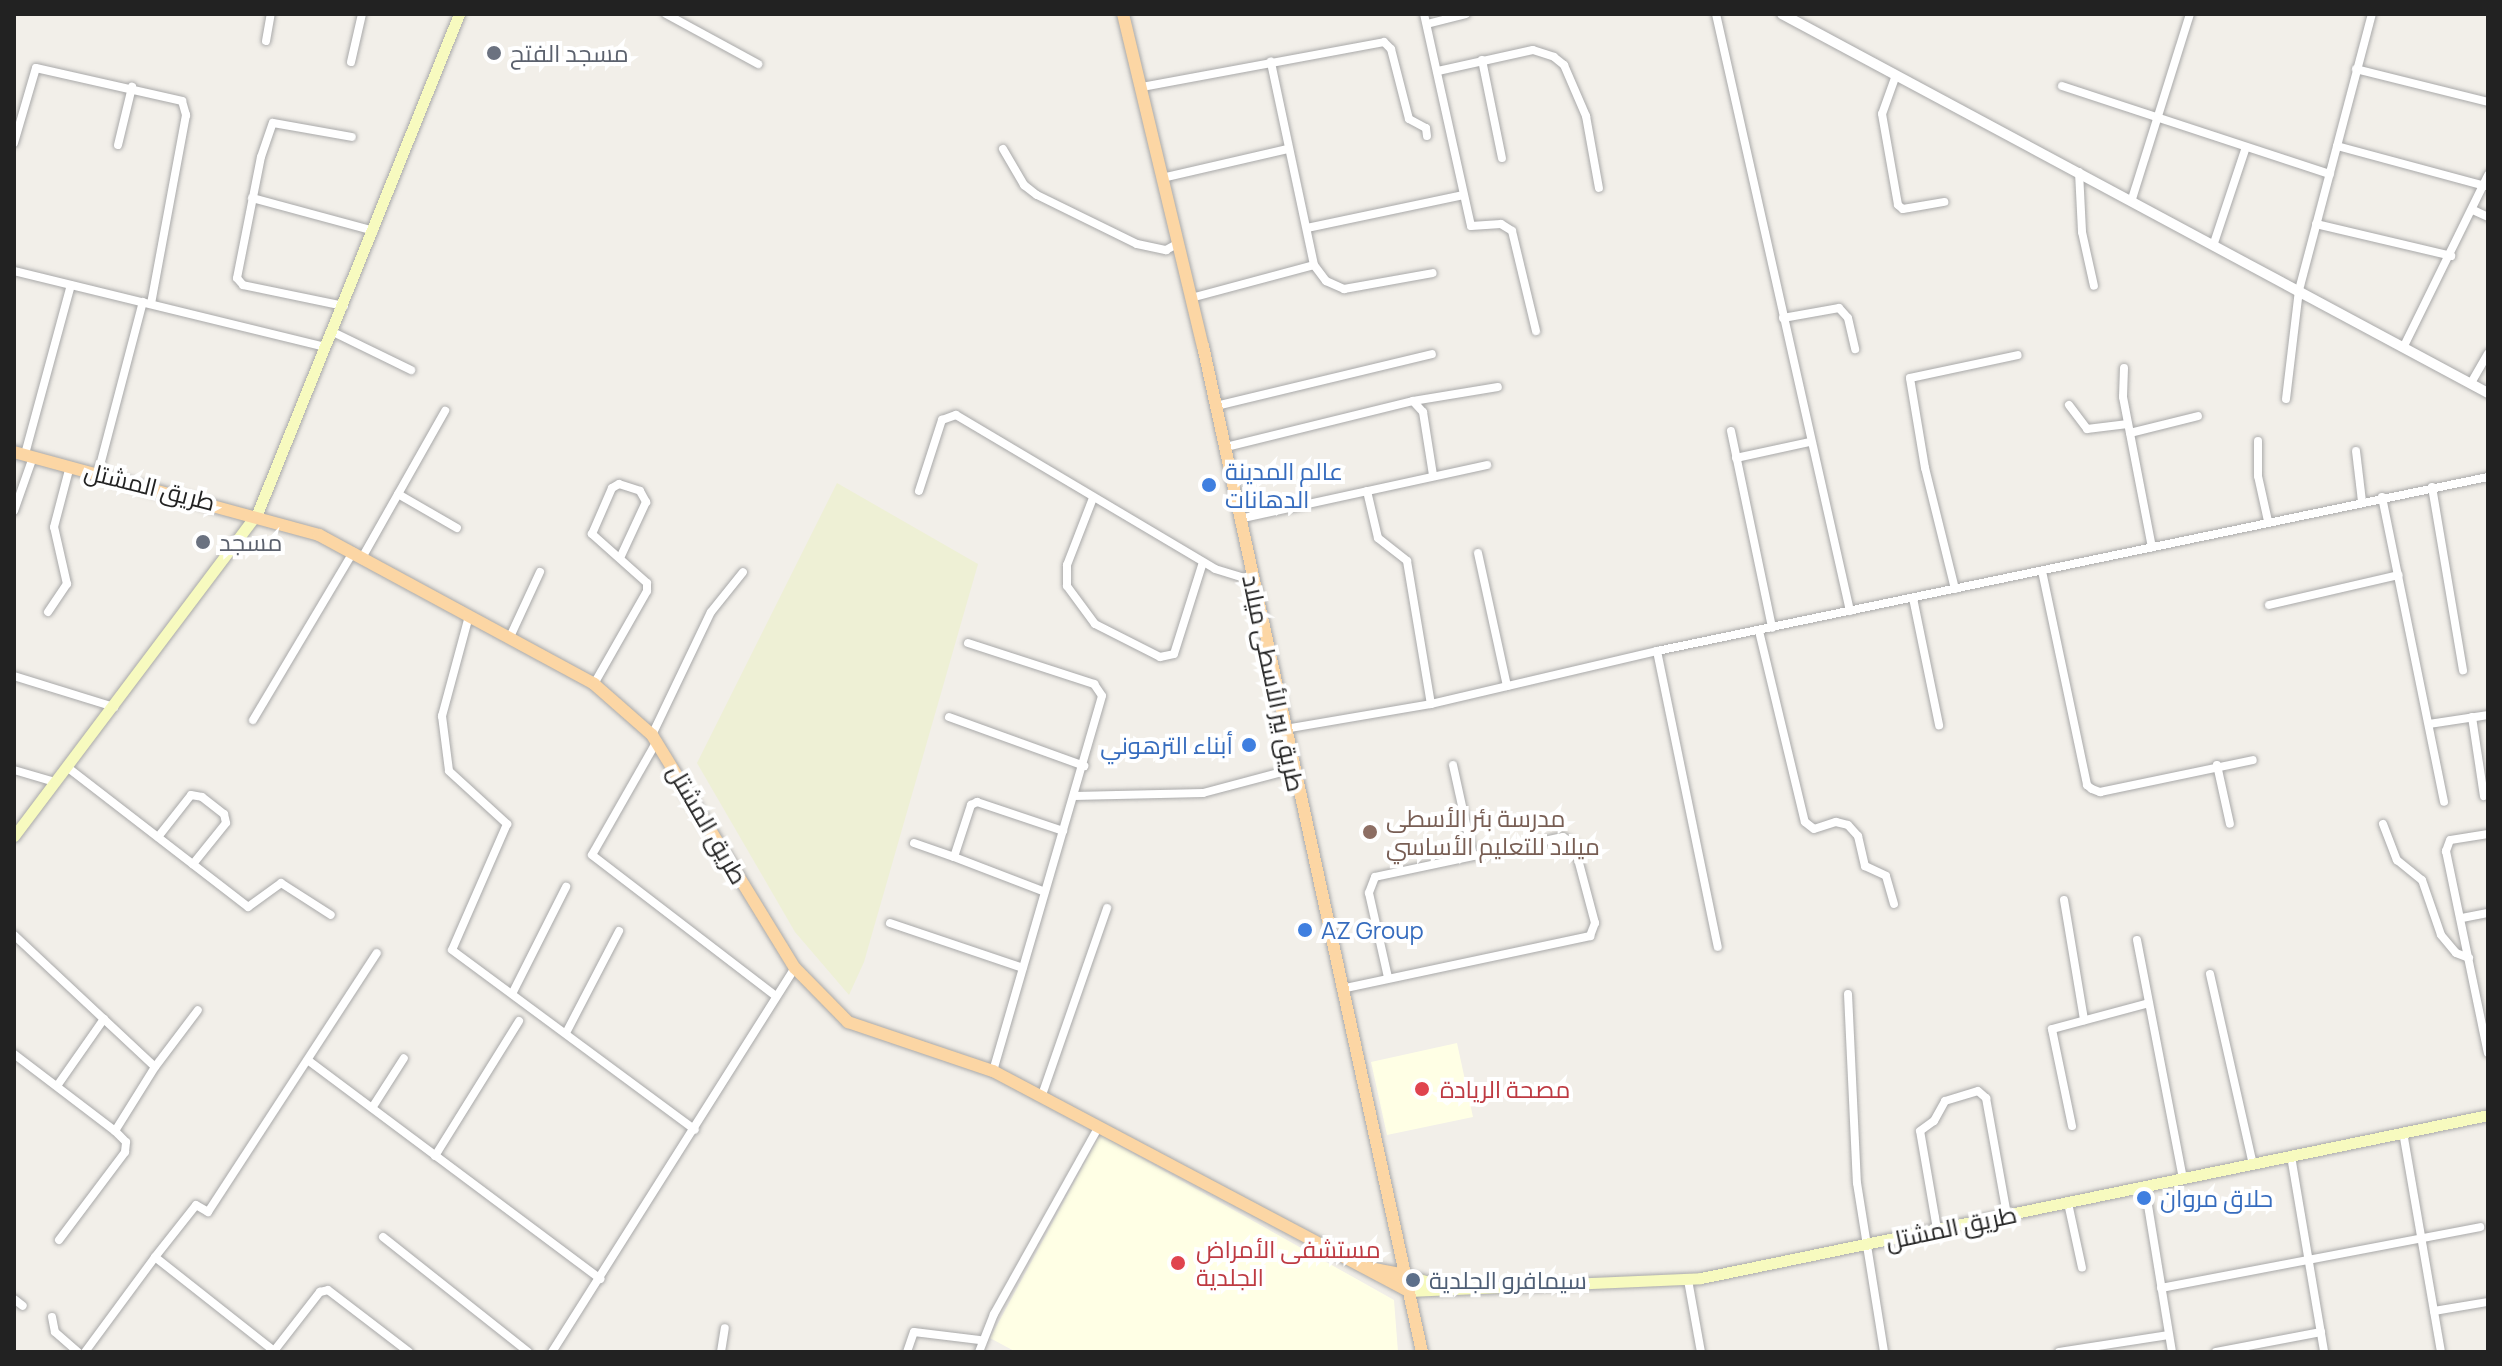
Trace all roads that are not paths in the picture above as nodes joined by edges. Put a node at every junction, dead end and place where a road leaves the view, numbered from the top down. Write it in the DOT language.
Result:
graph roads {
  1 [pos="271,14"];
  2 [pos="362,14"];
  3 [pos="459,14"];
  4 [pos="666,14"];
  5 [pos="1123,14"];
  6 [pos="1466,14"];
  7 [pos="1716,14"];
  8 [pos="1782,14"];
  9 [pos="2190,14"];
  10 [pos="2372,14"];
  11 [pos="1426,19"];
  12 [pos="1800,19"];
  13 [pos="266,41"];
  14 [pos="1482,60"];
  15 [pos="351,62"];
  16 [pos="1271,62"];
  17 [pos="758,64"];
  18 [pos="2356,69"];
  19 [pos="1438,71"];
  20 [pos="1896,75"];
  21 [pos="2062,86"];
  22 [pos="132,87"];
  23 [pos="1142,87"];
  24 [pos="2488,102"];
  25 [pos="2157,120"];
  26 [pos="1427,136"];
  27 [pos="352,137"];
  28 [pos="14,143"];
  29 [pos="118,145"];
  30 [pos="2337,146"];
  31 [pos="2246,147"];
  32 [pos="1003,149"];
  33 [pos="1288,149"];
  34 [pos="1502,158"];
  35 [pos="2079,172"];
  36 [pos="2330,174"];
  37 [pos="2488,175"];
  38 [pos="1162,178"];
  39 [pos="2485,186"];
  40 [pos="1599,188"];
  41 [pos="1464,195"];
  42 [pos="252,198"];
  43 [pos="2132,199"];
  44 [pos="1944,202"];
  45 [pos="2473,210"];
  46 [pos="2488,217"];
  47 [pos="2316,224"];
  48 [pos="1307,228"];
  49 [pos="374,231"];
  50 [pos="2214,243"];
  51 [pos="1177,244"];
  52 [pos="2451,256"];
  53 [pos="1314,265"];
  54 [pos="14,271"];
  55 [pos="1433,273"];
  56 [pos="71,285"];
  57 [pos="2094,286"];
  58 [pos="2299,290"];
  59 [pos="1191,298"];
  60 [pos="147,303"];
  61 [pos="344,306"];
  62 [pos="1783,318"];
  63 [pos="1536,331"];
  64 [pos="333,332"];
  65 [pos="2404,346"];
  66 [pos="327,348"];
  67 [pos="1855,349"];
  68 [pos="2488,353"];
  69 [pos="1432,354"];
  70 [pos="2018,355"];
  71 [pos="2124,368"];
  72 [pos="411,370"];
  73 [pos="2471,383"];
  74 [pos="1498,387"];
  75 [pos="2488,393"];
  76 [pos="2286,399"];
  77 [pos="1413,401"];
  78 [pos="2069,405"];
  79 [pos="1216,406"];
  80 [pos="445,411"];
  81 [pos="2198,416"];
  82 [pos="2129,429"];
  83 [pos="1731,431"];
  84 [pos="2258,441"];
  85 [pos="1810,442"];
  86 [pos="1226,447"];
  87 [pos="2356,451"];
  88 [pos="24,454"];
  89 [pos="1736,458"];
  90 [pos="1487,465"];
  91 [pos="70,466"];
  92 [pos="98,473"];
  93 [pos="1433,475"];
  94 [pos="2488,477"];
  95 [pos="2432,487"];
  96 [pos="919,491"];
  97 [pos="1367,491"];
  98 [pos="398,494"];
  99 [pos="2382,497"];
  100 [pos="1093,498"];
  101 [pos="2362,501"];
  102 [pos="14,511"];
  103 [pos="257,514"];
  104 [pos="1239,519"];
  105 [pos="2268,521"];
  106 [pos="457,528"];
  107 [pos="2152,547"];
  108 [pos="1478,553"];
  109 [pos="358,554"];
  110 [pos="620,558"];
  111 [pos="1203,562"];
  112 [pos="2042,571"];
  113 [pos="540,572"];
  114 [pos="743,572"];
  115 [pos="2399,575"];
  116 [pos="1251,580"];
  117 [pos="1955,589"];
  118 [pos="1913,598"];
  119 [pos="2269,605"];
  120 [pos="1850,611"];
  121 [pos="48,612"];
  122 [pos="469,616"];
  123 [pos="1772,628"];
  124 [pos="1759,631"];
  125 [pos="509,639"];
  126 [pos="968,643"];
  127 [pos="1657,651"];
  128 [pos="2463,670"];
  129 [pos="14,676"];
  130 [pos="594,684"];
  131 [pos="1507,686"];
  132 [pos="1431,704"];
  133 [pos="114,707"];
  134 [pos="2488,715"];
  135 [pos="949,717"];
  136 [pos="2472,717"];
  137 [pos="253,720"];
  138 [pos="2429,724"];
  139 [pos="1939,725"];
  140 [pos="1285,729"];
  141 [pos="655,738"];
  142 [pos="2253,760"];
  143 [pos="1453,765"];
  144 [pos="2217,765"];
  145 [pos="1084,766"];
  146 [pos="67,767"];
  147 [pos="1293,769"];
  148 [pos="14,770"];
  149 [pos="55,782"];
  150 [pos="1074,796"];
  151 [pos="2484,796"];
  152 [pos="2444,802"];
  153 [pos="19,821"];
  154 [pos="2230,824"];
  155 [pos="2383,824"];
  156 [pos="1063,831"];
  157 [pos="2488,834"];
  158 [pos="14,836"];
  159 [pos="158,837"];
  160 [pos="914,843"];
  161 [pos="1473,856"];
  162 [pos="954,857"];
  163 [pos="193,864"];
  164 [pos="566,887"];
  165 [pos="1045,892"];
  166 [pos="2064,900"];
  167 [pos="1894,904"];
  168 [pos="1107,908"];
  169 [pos="2488,913"];
  170 [pos="331,915"];
  171 [pos="2462,918"];
  172 [pos="890,923"];
  173 [pos="619,931"];
  174 [pos="14,935"];
  175 [pos="2137,940"];
  176 [pos="1718,947"];
  177 [pos="377,953"];
  178 [pos="2469,958"];
  179 [pos="795,968"];
  180 [pos="1023,968"];
  181 [pos="2210,974"];
  182 [pos="1388,977"];
  183 [pos="1341,989"];
  184 [pos="513,992"];
  185 [pos="1848,994"];
  186 [pos="776,996"];
  187 [pos="2483,1002"];
  188 [pos="2149,1003"];
  189 [pos="198,1010"];
  190 [pos="104,1019"];
  191 [pos="2084,1020"];
  192 [pos="519,1021"];
  193 [pos="566,1033"];
  194 [pos="2488,1053"];
  195 [pos="15,1058"];
  196 [pos="404,1058"];
  197 [pos="309,1061"];
  198 [pos="155,1067"];
  199 [pos="993,1071"];
  200 [pos="57,1086"];
  201 [pos="1042,1095"];
  202 [pos="372,1108"];
  203 [pos="2488,1115"];
  204 [pos="1099,1126"];
  205 [pos="2072,1126"];
  206 [pos="695,1130"];
  207 [pos="115,1131"];
  208 [pos="2403,1132"];
  209 [pos="435,1156"];
  210 [pos="2291,1156"];
  211 [pos="2253,1165"];
  212 [pos="2183,1179"];
  213 [pos="2145,1187"];
  214 [pos="2068,1203"];
  215 [pos="2007,1215"];
  216 [pos="2480,1227"];
  217 [pos="1937,1229"];
  218 [pos="383,1237"];
  219 [pos="2421,1239"];
  220 [pos="59,1240"];
  221 [pos="1863,1245"];
  222 [pos="155,1257"];
  223 [pos="2309,1261"];
  224 [pos="1358,1266"];
  225 [pos="2082,1268"];
  226 [pos="1406,1275"];
  227 [pos="600,1279"];
  228 [pos="1688,1280"];
  229 [pos="1451,1288"];
  230 [pos="2161,1288"];
  231 [pos="1408,1291"];
  232 [pos="14,1299"];
  233 [pos="2488,1302"];
  234 [pos="23,1306"];
  235 [pos="2434,1311"];
  236 [pos="52,1317"];
  237 [pos="725,1328"];
  238 [pos="2321,1332"];
  239 [pos="2169,1335"];
  240 [pos="980,1340"];
  241 [pos="78,1352"];
  242 [pos="85,1352"];
  243 [pos="409,1352"];
  244 [pos="528,1352"];
  245 [pos="552,1352"];
  246 [pos="721,1352"];
  247 [pos="907,1352"];
  248 [pos="979,1352"];
  249 [pos="1422,1352"];
  250 [pos="1701,1352"];
  251 [pos="1884,1352"];
  252 [pos="2059,1352"];
  253 [pos="2172,1352"];
  254 [pos="2216,1352"];
  255 [pos="2324,1352"];
  256 [pos="2441,1352"];
  1 -- 13 [label="street"];
  2 -- 15 [label="street"];
  3 -- 49 [label="main road"];
  4 -- 17 [label="street"];
  5 -- 23 [label="main road, طريق بير الأسطى ميلاد"];
  6 -- 11 [label="street"];
  7 -- 62 [label="street"];
  8 -- 12 [label="street"];
  9 -- 25 [label="street"];
  10 -- 18 [label="street"];
  11 -- 19 [label="street"];
  12 -- 20 [label="street"];
  14 -- 19 [label="street"];
  14 -- 34 [label="street"];
  14 -- 40 [label="street"];
  16 -- 23 [label="street"];
  16 -- 26 [label="street"];
  16 -- 33 [label="street"];
  18 -- 24 [label="street"];
  18 -- 30 [label="street"];
  19 -- 41 [label="street"];
  20 -- 35 [label="street"];
  20 -- 44 [label="street"];
  21 -- 25 [label="street"];
  22 -- 28 [label="street"];
  22 -- 29 [label="street"];
  22 -- 60 [label="street"];
  23 -- 38 [label="main road, طريق بير الأسطى ميلاد"];
  25 -- 31 [label="street"];
  25 -- 43 [label="street"];
  27 -- 42 [label="street"];
  30 -- 36 [label="street"];
  30 -- 39 [label="street"];
  31 -- 36 [label="street"];
  31 -- 50 [label="street"];
  32 -- 51 [label="street"];
  33 -- 38 [label="street"];
  33 -- 48 [label="street"];
  35 -- 43 [label="street"];
  35 -- 57 [label="street"];
  36 -- 47 [label="street"];
  37 -- 39 [label="street"];
  38 -- 51 [label="main road, طريق بير الأسطى ميلاد"];
  39 -- 45 [label="street"];
  41 -- 48 [label="street"];
  41 -- 63 [label="street"];
  42 -- 49 [label="street"];
  42 -- 61 [label="street"];
  43 -- 50 [label="street"];
  45 -- 46 [label="street"];
  45 -- 52 [label="street"];
  47 -- 52 [label="street"];
  47 -- 58 [label="street"];
  48 -- 53 [label="street"];
  49 -- 61 [label="main road"];
  50 -- 58 [label="street"];
  51 -- 59 [label="main road, طريق بير الأسطى ميلاد"];
  52 -- 65 [label="street"];
  53 -- 55 [label="street"];
  53 -- 59 [label="street"];
  54 -- 56 [label="street"];
  56 -- 60 [label="street"];
  56 -- 88 [label="street"];
  58 -- 65 [label="street"];
  58 -- 76 [label="street"];
  59 -- 79 [label="main road, طريق بير الأسطى ميلاد"];
  60 -- 66 [label="street"];
  60 -- 92 [label="street"];
  61 -- 64 [label="main road"];
  62 -- 67 [label="street"];
  62 -- 85 [label="street"];
  64 -- 66 [label="main road"];
  64 -- 72 [label="street"];
  65 -- 73 [label="street"];
  66 -- 103 [label="main road"];
  68 -- 73 [label="street"];
  69 -- 79 [label="street"];
  70 -- 117 [label="street"];
  71 -- 82 [label="street"];
  73 -- 75 [label="street"];
  74 -- 77 [label="street"];
  77 -- 86 [label="street"];
  77 -- 93 [label="street"];
  78 -- 82 [label="street"];
  79 -- 86 [label="main road, طريق بير الأسطى ميلاد"];
  80 -- 98 [label="street"];
  81 -- 82 [label="street"];
  82 -- 107 [label="street"];
  83 -- 89 [label="street"];
  84 -- 105 [label="street"];
  85 -- 89 [label="street"];
  85 -- 120 [label="street"];
  86 -- 104 [label="main road, طريق بير الأسطى ميلاد"];
  87 -- 101 [label="street"];
  88 -- 91 [label="main road, طريق المشتل"];
  88 -- 102 [label="street"];
  89 -- 123 [label="street"];
  90 -- 93 [label="street"];
  91 -- 92 [label="main road, طريق المشتل"];
  91 -- 121 [label="street"];
  92 -- 103 [label="main road, طريق المشتل"];
  93 -- 97 [label="street"];
  94 -- 95 [label="street"];
  95 -- 99 [label="street"];
  95 -- 128 [label="street"];
  96 -- 100 [label="street"];
  97 -- 104 [label="street"];
  97 -- 132 [label="street"];
  98 -- 106 [label="street"];
  98 -- 109 [label="street"];
  99 -- 101 [label="street"];
  99 -- 115 [label="street"];
  100 -- 111 [label="street"];
  100 -- 111 [label="street"];
  101 -- 105 [label="street"];
  103 -- 109 [label="main road, طريق المشتل"];
  103 -- 133 [label="main road"];
  104 -- 116 [label="main road, طريق بير الأسطى ميلاد"];
  105 -- 107 [label="street"];
  107 -- 112 [label="street"];
  108 -- 131 [label="street"];
  109 -- 122 [label="main road, طريق المشتل"];
  109 -- 137 [label="street"];
  110 -- 110 [label="street"];
  110 -- 130 [label="street"];
  111 -- 116 [label="street"];
  112 -- 117 [label="street"];
  112 -- 144 [label="street"];
  113 -- 125 [label="street"];
  114 -- 141 [label="street"];
  115 -- 119 [label="street"];
  115 -- 138 [label="street"];
  116 -- 140 [label="main road, طريق بير الأسطى ميلاد"];
  117 -- 118 [label="street"];
  118 -- 120 [label="street"];
  118 -- 139 [label="street"];
  120 -- 123 [label="street"];
  122 -- 125 [label="main road, طريق المشتل"];
  122 -- 184 [label="street"];
  123 -- 124 [label="street"];
  124 -- 127 [label="street"];
  124 -- 167 [label="street"];
  125 -- 130 [label="main road, طريق المشتل"];
  126 -- 145 [label="street"];
  127 -- 131 [label="street"];
  127 -- 176 [label="street"];
  129 -- 133 [label="street"];
  130 -- 141 [label="main road, طريق المشتل"];
  131 -- 132 [label="street"];
  132 -- 140 [label="street"];
  133 -- 146 [label="main road"];
  134 -- 136 [label="street"];
  135 -- 145 [label="street"];
  136 -- 138 [label="street"];
  136 -- 151 [label="street"];
  138 -- 152 [label="street"];
  140 -- 147 [label="main road, طريق بير الأسطى ميلاد"];
  141 -- 179 [label="main road, طريق المشتل"];
  141 -- 186 [label="street"];
  142 -- 144 [label="street"];
  143 -- 161 [label="street"];
  144 -- 154 [label="street"];
  145 -- 150 [label="street"];
  146 -- 149 [label="main road"];
  146 -- 159 [label="street"];
  147 -- 150 [label="street"];
  147 -- 183 [label="main road, طريق بير الأسطى ميلاد"];
  148 -- 149 [label="street"];
  149 -- 153 [label="main road"];
  150 -- 156 [label="street"];
  153 -- 158 [label="main road"];
  155 -- 178 [label="street"];
  156 -- 162 [label="street"];
  156 -- 165 [label="street"];
  157 -- 171 [label="street"];
  159 -- 163 [label="street"];
  159 -- 163 [label="street"];
  160 -- 162 [label="street"];
  161 -- 182 [label="street"];
  161 -- 182 [label="street"];
  162 -- 165 [label="street"];
  163 -- 170 [label="street"];
  164 -- 184 [label="street"];
  165 -- 180 [label="street"];
  166 -- 191 [label="street"];
  168 -- 201 [label="street"];
  169 -- 171 [label="street"];
  171 -- 178 [label="street"];
  172 -- 180 [label="street"];
  173 -- 193 [label="street"];
  174 -- 190 [label="street"];
  175 -- 188 [label="street"];
  177 -- 197 [label="street"];
  178 -- 187 [label="street"];
  179 -- 186 [label="street"];
  179 -- 199 [label="main road, طريق المشتل"];
  180 -- 199 [label="street"];
  181 -- 211 [label="street"];
  182 -- 183 [label="street"];
  183 -- 226 [label="main road, طريق بير الأسطى ميلاد"];
  184 -- 193 [label="street"];
  185 -- 221 [label="street"];
  186 -- 206 [label="street"];
  187 -- 194 [label="street"];
  188 -- 191 [label="street"];
  188 -- 212 [label="street"];
  189 -- 198 [label="street"];
  190 -- 198 [label="street"];
  190 -- 200 [label="street"];
  191 -- 205 [label="street"];
  192 -- 209 [label="street"];
  193 -- 206 [label="street"];
  195 -- 200 [label="street"];
  196 -- 202 [label="street"];
  197 -- 202 [label="street"];
  197 -- 222 [label="street"];
  198 -- 207 [label="street"];
  199 -- 201 [label="main road, طريق المشتل"];
  200 -- 207 [label="street"];
  201 -- 204 [label="main road, طريق المشتل"];
  202 -- 209 [label="street"];
  203 -- 208 [label="main road, طريق المشتل"];
  204 -- 224 [label="main road, طريق المشتل"];
  204 -- 240 [label="street"];
  206 -- 227 [label="street"];
  207 -- 220 [label="street"];
  208 -- 210 [label="main road, طريق المشتل"];
  208 -- 219 [label="street"];
  209 -- 227 [label="street"];
  210 -- 211 [label="main road, طريق المشتل"];
  210 -- 223 [label="street"];
  211 -- 212 [label="main road, طريق المشتل"];
  212 -- 213 [label="main road, طريق المشتل"];
  213 -- 214 [label="main road, طريق المشتل"];
  213 -- 230 [label="street"];
  214 -- 215 [label="main road, طريق المشتل"];
  214 -- 225 [label="street"];
  215 -- 217 [label="main road, طريق المشتل"];
  215 -- 217 [label="street"];
  216 -- 219 [label="street"];
  217 -- 221 [label="main road, طريق المشتل"];
  218 -- 244 [label="street"];
  219 -- 223 [label="street"];
  219 -- 235 [label="street"];
  221 -- 228 [label="main road, طريق المشتل"];
  221 -- 251 [label="street"];
  222 -- 242 [label="street"];
  222 -- 243 [label="street"];
  223 -- 230 [label="street"];
  223 -- 238 [label="street"];
  224 -- 226 [label="main road"];
  224 -- 231 [label="main road, طريق المشتل"];
  226 -- 229 [label="main road"];
  226 -- 231 [label="main road, طريق بير الأسطى ميلاد"];
  227 -- 245 [label="street"];
  228 -- 229 [label="main road, طريق المشتل"];
  228 -- 250 [label="street"];
  229 -- 231 [label="main road, طريق المشتل"];
  230 -- 239 [label="street"];
  231 -- 249 [label="main road, طريق بير الأسطى ميلاد"];
  232 -- 234 [label="street"];
  233 -- 235 [label="street"];
  235 -- 256 [label="street"];
  236 -- 241 [label="street"];
  237 -- 246 [label="street"];
  238 -- 254 [label="street"];
  238 -- 255 [label="street"];
  239 -- 252 [label="street"];
  239 -- 253 [label="street"];
  240 -- 247 [label="street"];
  240 -- 248 [label="street"];
}
